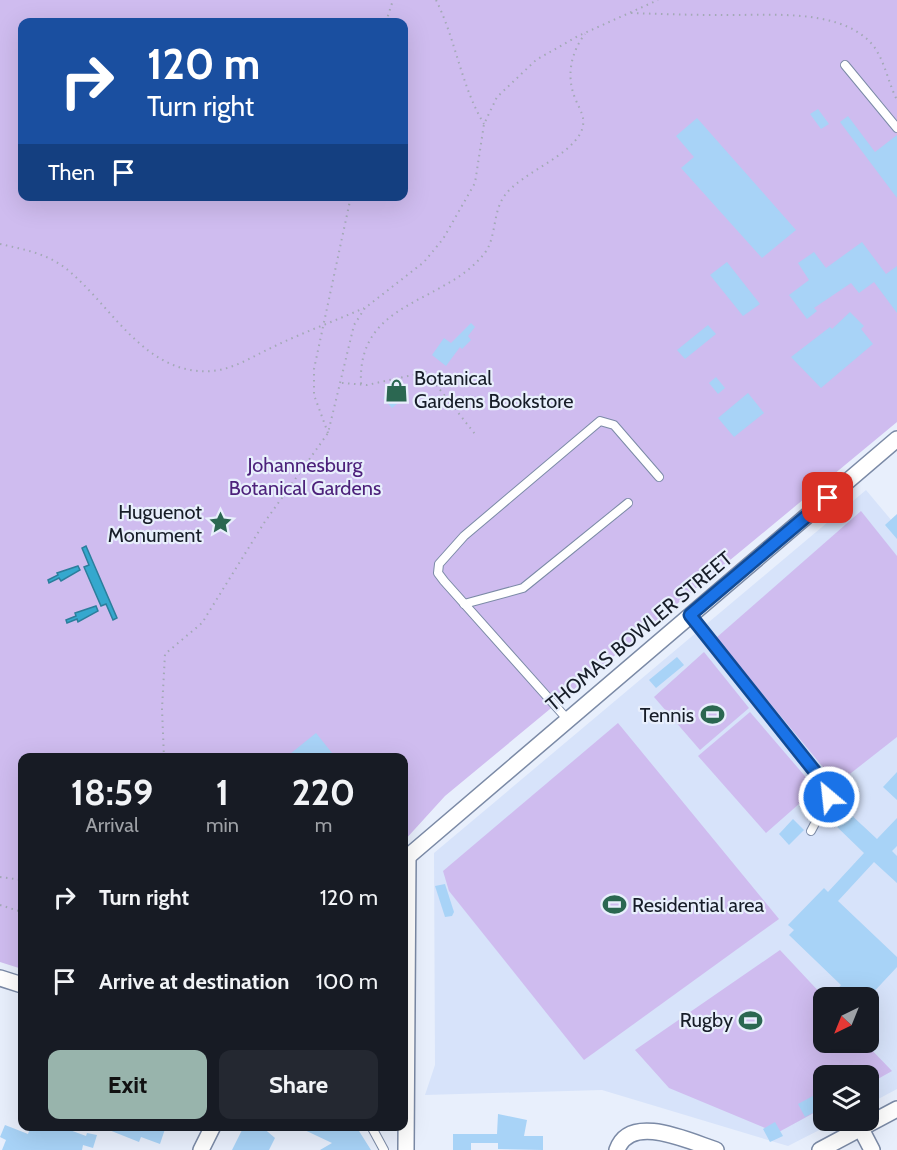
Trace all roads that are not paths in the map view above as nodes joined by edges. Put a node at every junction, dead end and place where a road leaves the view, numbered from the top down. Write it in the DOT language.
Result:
graph roads {
  1 [pos="845,65"];
  2 [pos="897,128"];
  3 [pos="897,439"];
  4 [pos="659,477"];
  5 [pos="628,503"];
  6 [pos="464,604"];
  7 [pos="690,615"];
  8 [pos="568,720"];
  9 [pos="811,831"];
  10 [pos="408,856"];
  11 [pos="0,978"];
  12 [pos="18,984"];
  13 [pos="897,1109"];
  14 [pos="879,1118"];
  15 [pos="210,1131"];
  16 [pos="374,1131"];
  17 [pos="406,1131"];
  18 [pos="853,1131"];
  19 [pos="862,1131"];
  20 [pos="621,1145"];
  21 [pos="201,1150"];
  22 [pos="384,1150"];
  23 [pos="406,1150"];
  24 [pos="716,1150"];
  25 [pos="820,1150"];
  26 [pos="872,1150"];
  1 -- 2 [label="lane"];
  3 -- 7 [label="street, THOMAS BOWLER STREET"];
  4 -- 6 [label="lane"];
  5 -- 6 [label="lane"];
  6 -- 8 [label="lane"];
  7 -- 8 [label="street, THOMAS BOWLER STREET"];
  7 -- 9 [label="lane"];
  8 -- 10 [label="street, THOMAS BOWLER STREET"];
  11 -- 12 [label="street"];
  13 -- 14 [label="street"];
  15 -- 21 [label="street"];
  16 -- 22 [label="lane"];
  17 -- 23 [label="street"];
  18 -- 25 [label="street"];
  19 -- 26 [label="street"];
  20 -- 24 [label="street"];
}
